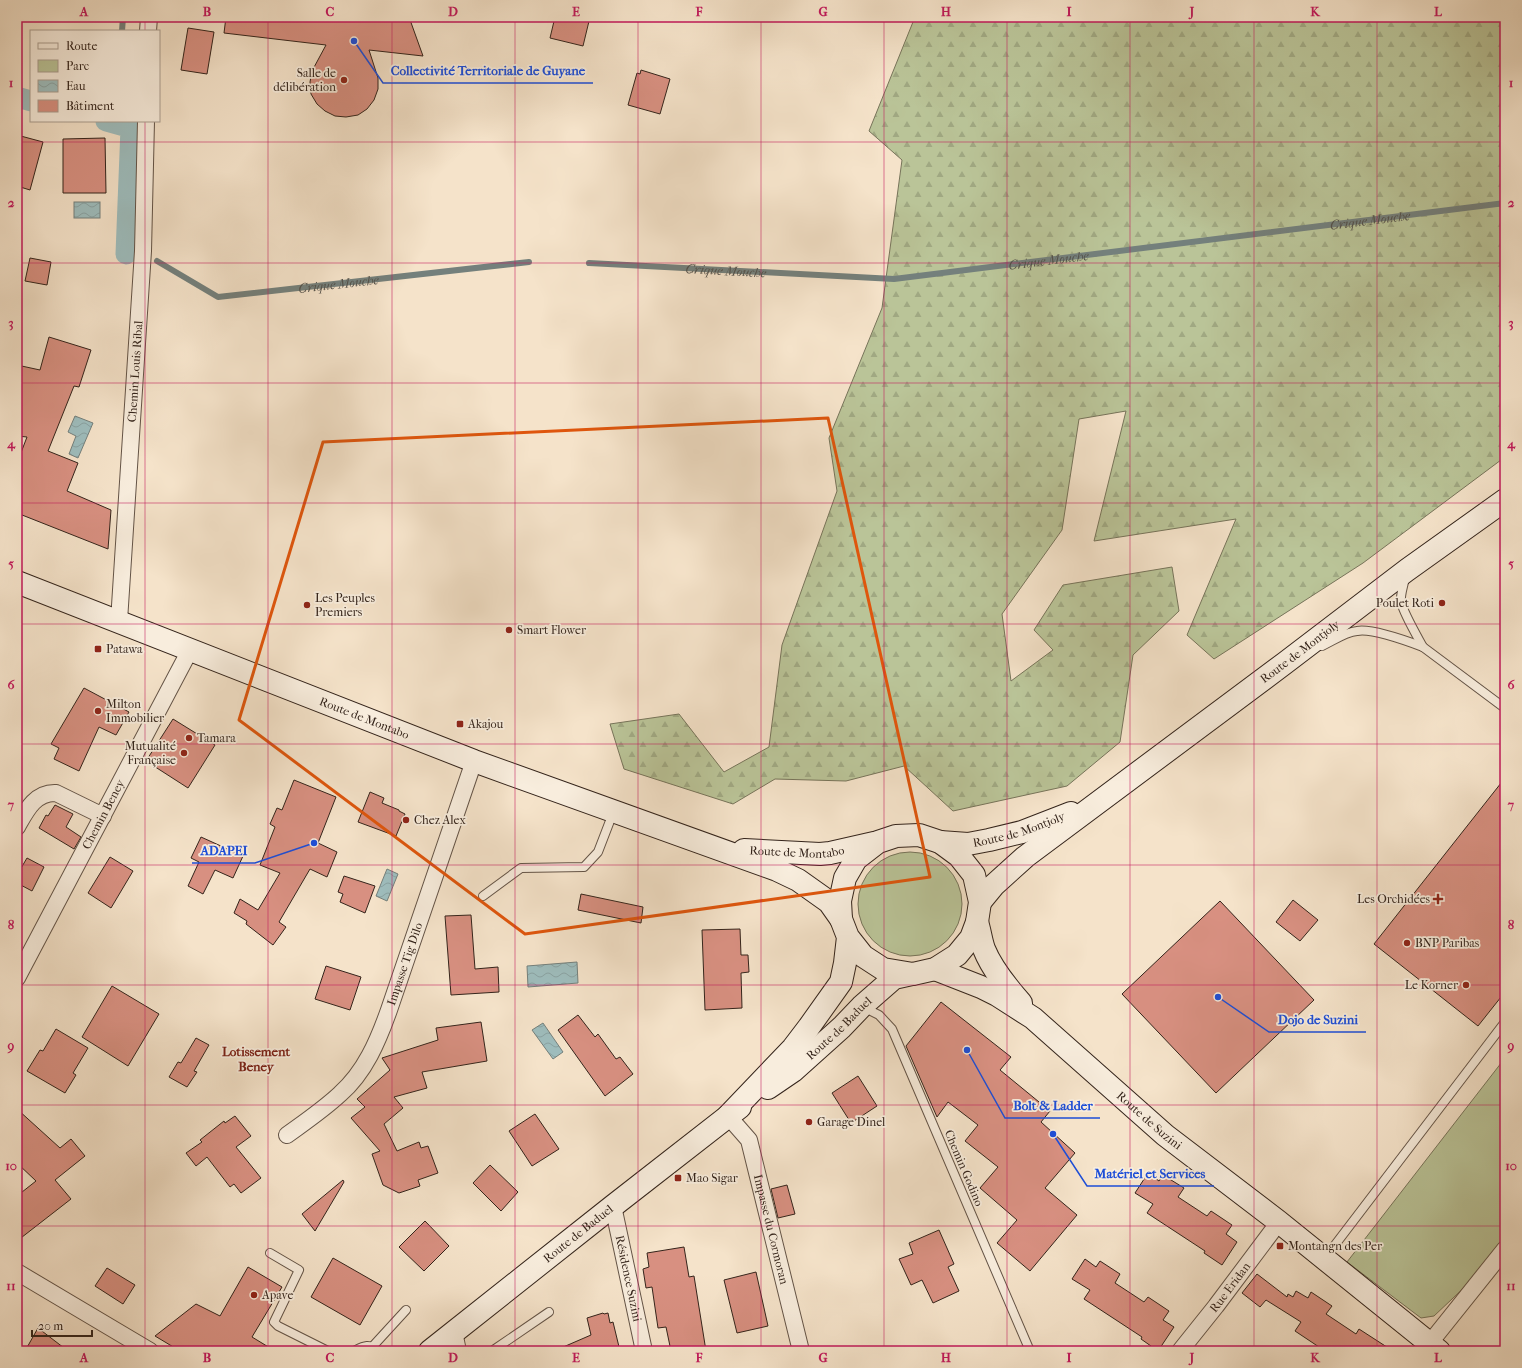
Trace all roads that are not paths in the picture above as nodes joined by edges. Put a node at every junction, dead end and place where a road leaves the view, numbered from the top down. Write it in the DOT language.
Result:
graph roads {
  1 [pos="149,17"];
  2 [pos="148,30"];
  3 [pos="146,122"];
  4 [pos="1505,500"];
  5 [pos="1407,570"];
  6 [pos="17,582"];
  7 [pos="119,621"];
  8 [pos="1423,647"];
  9 [pos="190,650"];
  10 [pos="1285,663"];
  11 [pos="1502,706"];
  12 [pos="474,761"];
  13 [pos="1095,804"];
  14 [pos="613,812"];
  15 [pos="103,816"];
  16 [pos="17,827"];
  17 [pos="878,842"];
  18 [pos="940,842"];
  19 [pos="714,847"];
  20 [pos="483,896"];
  21 [pos="979,912"];
  22 [pos="845,928"];
  23 [pos="936,969"];
  24 [pos="913,974"];
  25 [pos="17,978"];
  26 [pos="862,1006"];
  27 [pos="1033,1018"];
  28 [pos="1505,1022"];
  29 [pos="728,1116"];
  30 [pos="287,1135"];
  31 [pos="613,1206"];
  32 [pos="1279,1222"];
  33 [pos="1505,1249"];
  34 [pos="270,1253"];
  35 [pos="1325,1259"];
  36 [pos="17,1272"];
  37 [pos="406,1310"];
  38 [pos="549,1312"];
  39 [pos="456,1341"];
  40 [pos="1434,1347"];
  41 [pos="375,1349"];
  42 [pos="150,1351"];
  43 [pos="328,1351"];
  44 [pos="354,1351"];
  45 [pos="430,1351"];
  46 [pos="492,1351"];
  47 [pos="644,1351"];
  48 [pos="801,1351"];
  49 [pos="1030,1351"];
  50 [pos="1180,1351"];
  1 -- 2 [label="street"];
  3 -- 7 [label="street, Chemin Louis Ribal"];
  4 -- 5 [label="main road, Route de Montjoly"];
  5 -- 8 [label="lane"];
  5 -- 10 [label="main road, Route de Montjoly"];
  6 -- 7 [label="main road, Route de Montabo"];
  7 -- 9 [label="main road, Route de Montabo"];
  8 -- 10 [label="lane"];
  8 -- 11 [label="lane"];
  9 -- 12 [label="main road, Route de Montabo"];
  9 -- 15 [label="street, Chemin Beney"];
  10 -- 13 [label="main road, Route de Montjoly"];
  12 -- 14 [label="main road, Route de Montabo"];
  12 -- 30 [label="street, Impasse Tig Dilo"];
  13 -- 18 [label="main road, Route de Montjoly"];
  13 -- 21 [label="main road, Route de Montjoly"];
  14 -- 19 [label="main road, Route de Montabo"];
  14 -- 20 [label="lane"];
  15 -- 16 [label="street"];
  15 -- 25 [label="street, Chemin Beney"];
  17 -- 18 [label="main road"];
  17 -- 19 [label="main road, Route de Montabo"];
  17 -- 22 [label="main road"];
  18 -- 21 [label="main road"];
  19 -- 22 [label="main road, Route de Montabo"];
  21 -- 23 [label="main road"];
  21 -- 27 [label="main road, Route de Suzini"];
  22 -- 24 [label="main road"];
  22 -- 29 [label="main road, Route de Baduel"];
  23 -- 24 [label="main road"];
  23 -- 27 [label="main road, Route de Suzini"];
  24 -- 26 [label="main road, Route de Baduel"];
  26 -- 29 [label="main road, Route de Baduel"];
  26 -- 49 [label="lane, Chemin Godino"];
  27 -- 32 [label="main road, Route de Suzini"];
  28 -- 35 [label="lane"];
  29 -- 31 [label="main road, Route de Baduel"];
  29 -- 48 [label="street, Impasse du Cormoran"];
  31 -- 39 [label="main road, Route de Baduel"];
  31 -- 47 [label="street, Résidence Suzini"];
  32 -- 35 [label="main road, Route de Suzini"];
  32 -- 50 [label="street, Rue Eridan"];
  33 -- 40 [label="street"];
  34 -- 43 [label="lane"];
  35 -- 40 [label="main road, Route de Suzini"];
  36 -- 42 [label="street"];
  37 -- 41 [label="lane"];
  38 -- 46 [label="lane"];
  39 -- 45 [label="main road, Route de Baduel"];
  41 -- 44 [label="lane"];
}
